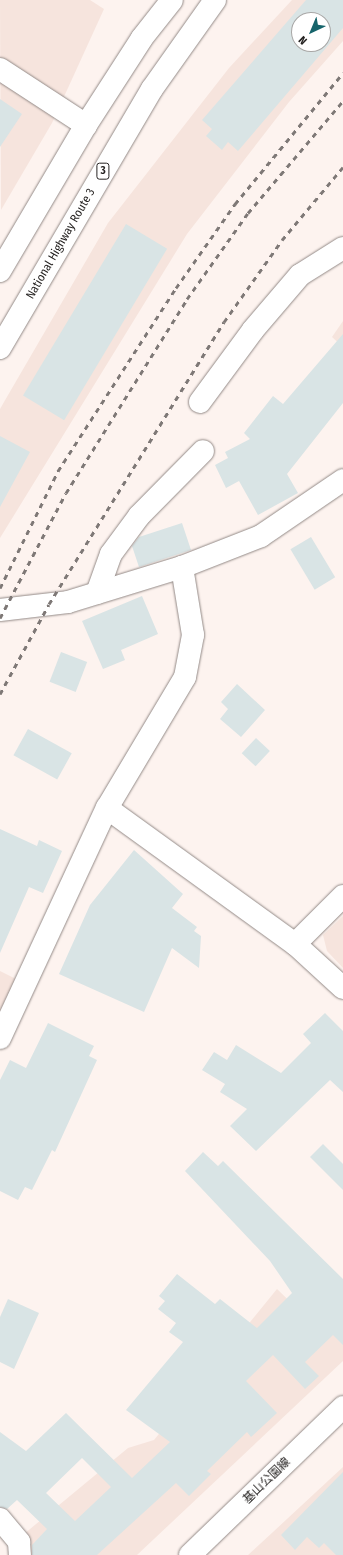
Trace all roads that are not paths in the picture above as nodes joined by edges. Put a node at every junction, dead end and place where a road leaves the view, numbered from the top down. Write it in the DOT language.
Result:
graph roads {
  1 [pos="155,0"];
  2 [pos="172,0"];
  3 [pos="215,0"];
  4 [pos="142,38"];
  5 [pos="0,69"];
  6 [pos="86,125"];
  7 [pos="343,248"];
  8 [pos="0,271"];
  9 [pos="0,348"];
  10 [pos="200,402"];
  11 [pos="203,451"];
  12 [pos="343,480"];
  13 [pos="182,567"];
  14 [pos="97,593"];
  15 [pos="0,610"];
  16 [pos="107,808"];
  17 [pos="343,896"];
  18 [pos="295,944"];
  19 [pos="343,988"];
  20 [pos="0,1038"];
  21 [pos="343,1407"];
  22 [pos="0,1520"];
  23 [pos="20,1555"];
  24 [pos="190,1555"];
  1 -- 4 [label="main road"];
  2 -- 4 [label="main road"];
  3 -- 9 [label="main road, National Highway Route 3 / 3"];
  4 -- 6 [label="main road"];
  5 -- 6 [label="main road"];
  6 -- 8 [label="main road"];
  7 -- 10 [label="main road"];
  11 -- 14 [label="main road"];
  12 -- 13 [label="main road"];
  13 -- 14 [label="main road"];
  13 -- 16 [label="main road"];
  14 -- 15 [label="main road"];
  16 -- 18 [label="main road"];
  16 -- 20 [label="main road"];
  17 -- 18 [label="main road"];
  18 -- 19 [label="main road"];
  21 -- 24 [label="main road, 基山公園線"];
  22 -- 23 [label="main road"];
}
